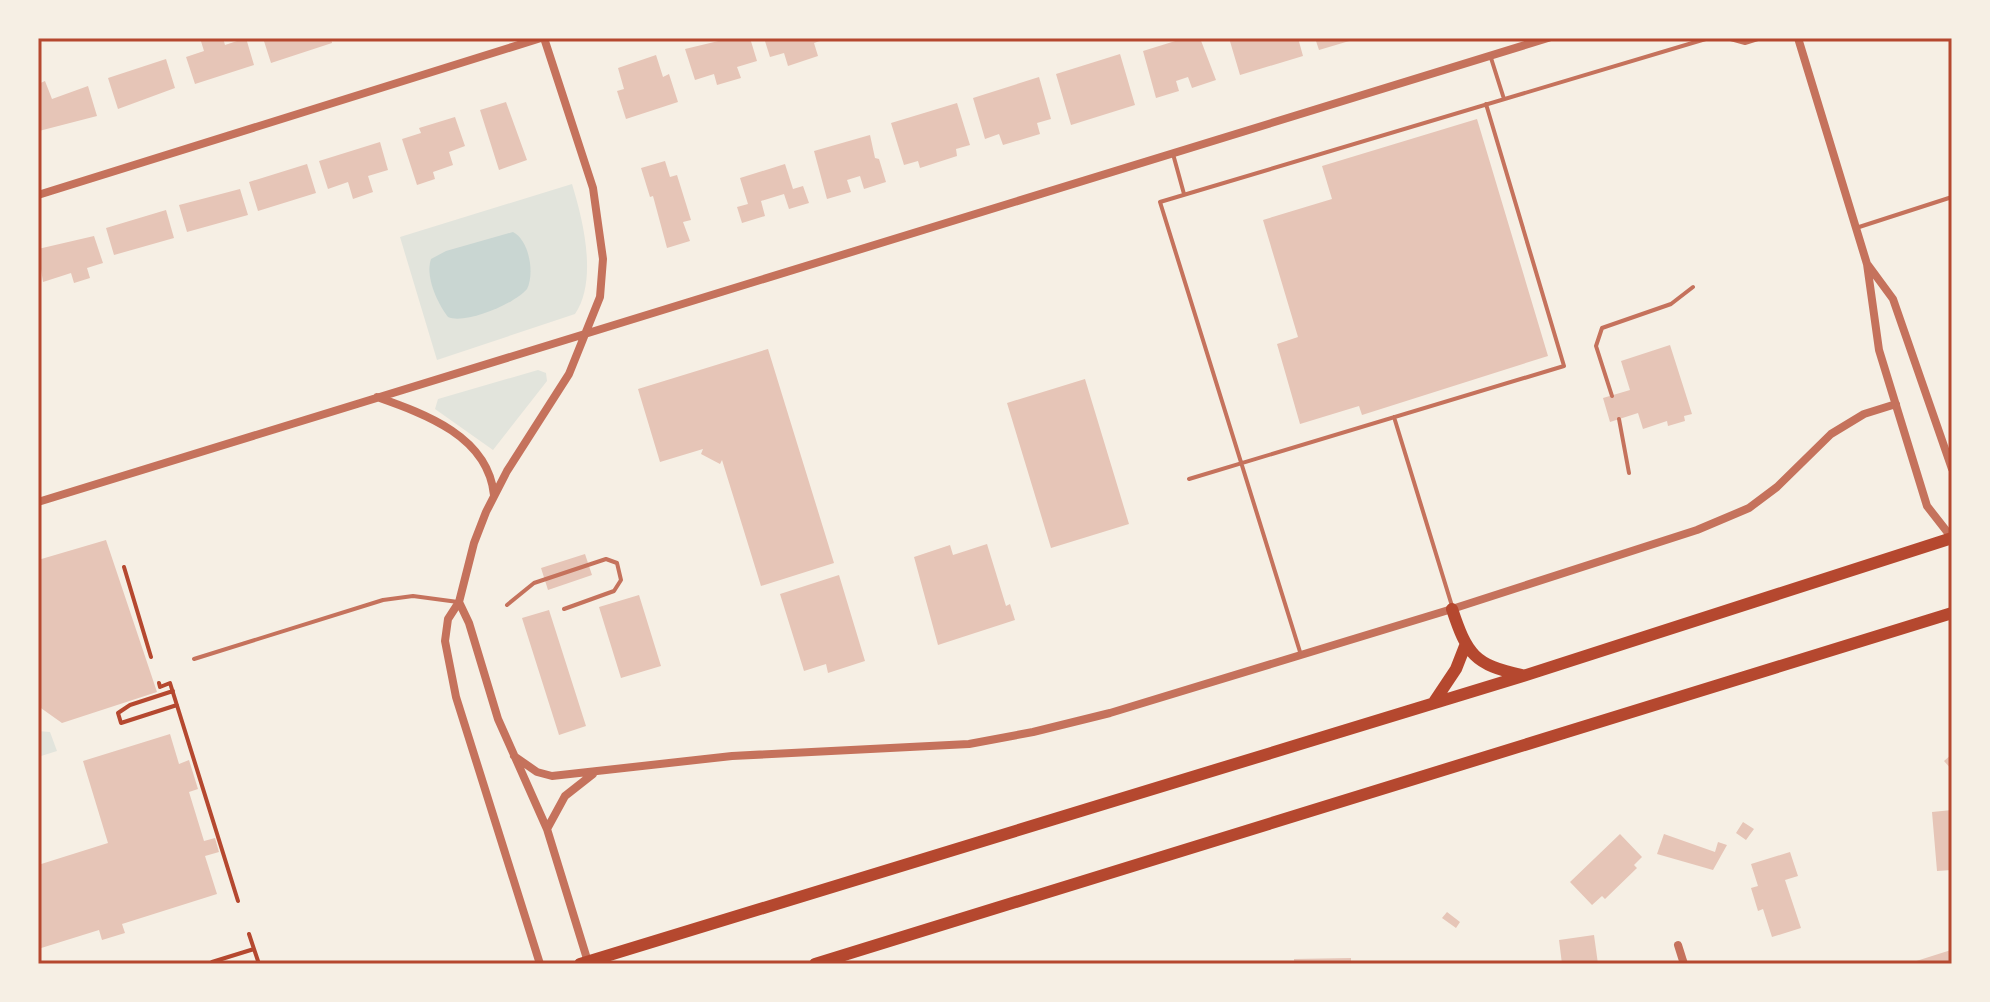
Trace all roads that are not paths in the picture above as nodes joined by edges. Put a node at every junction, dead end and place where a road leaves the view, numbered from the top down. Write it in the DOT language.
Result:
graph roads {
  1 [pos="542,38"];
  2 [pos="1548,38"];
  3 [pos="1709,38"];
  4 [pos="1727,38"];
  5 [pos="1761,38"];
  6 [pos="1798,38"];
  7 [pos="1490,55"];
  8 [pos="1504,99"];
  9 [pos="1486,104"];
  10 [pos="1172,152"];
  11 [pos="1184,194"];
  12 [pos="38,195"];
  13 [pos="1952,197"];
  14 [pos="1856,228"];
  15 [pos="1867,264"];
  16 [pos="1693,287"];
  17 [pos="587,335"];
  18 [pos="1612,396"];
  19 [pos="376,397"];
  20 [pos="1896,404"];
  21 [pos="1394,417"];
  22 [pos="1619,419"];
  23 [pos="1242,463"];
  24 [pos="1952,469"];
  25 [pos="1629,473"];
  26 [pos="1189,479"];
  27 [pos="494,495"];
  28 [pos="38,502"];
  29 [pos="1952,538"];
  30 [pos="459,602"];
  31 [pos="507,605"];
  32 [pos="564,609"];
  33 [pos="1452,609"];
  34 [pos="1952,613"];
  35 [pos="1465,646"];
  36 [pos="1301,655"];
  37 [pos="194,659"];
  38 [pos="1523,676"];
  39 [pos="1434,702"];
  40 [pos="514,756"];
  41 [pos="593,774"];
  42 [pos="547,829"];
  43 [pos="1678,945"];
  44 [pos="586,963"];
  45 [pos="540,964"];
  46 [pos="815,964"];
  47 [pos="1684,964"];
  1 -- 12 [label="street"];
  1 -- 17 [label="street"];
  2 -- 7 [label="street"];
  3 -- 8 [label="lane"];
  4 -- 5 [label="lane"];
  6 -- 14 [label="street"];
  7 -- 8 [label="lane"];
  7 -- 10 [label="street"];
  8 -- 9 [label="lane"];
  9 -- 11 [label="lane"];
  9 -- 21 [label="lane"];
  10 -- 11 [label="lane"];
  10 -- 17 [label="street"];
  11 -- 23 [label="lane"];
  13 -- 14 [label="lane"];
  14 -- 15 [label="street"];
  15 -- 20 [label="street"];
  15 -- 24 [label="street"];
  16 -- 18 [label="lane"];
  17 -- 19 [label="street"];
  17 -- 27 [label="street"];
  19 -- 27 [label="street"];
  19 -- 28 [label="street"];
  20 -- 29 [label="street"];
  20 -- 33 [label="street"];
  21 -- 23 [label="lane"];
  21 -- 33 [label="lane"];
  22 -- 25 [label="lane"];
  23 -- 26 [label="lane"];
  23 -- 36 [label="lane"];
  27 -- 30 [label="street"];
  29 -- 38 [label="main road"];
  30 -- 37 [label="lane"];
  30 -- 40 [label="street"];
  30 -- 45 [label="street"];
  31 -- 32 [label="lane"];
  33 -- 35 [label="main road"];
  33 -- 36 [label="street"];
  34 -- 46 [label="main road"];
  35 -- 38 [label="main road"];
  35 -- 39 [label="main road"];
  36 -- 41 [label="street"];
  38 -- 39 [label="main road"];
  39 -- 44 [label="main road"];
  40 -- 41 [label="street"];
  40 -- 42 [label="street"];
  41 -- 42 [label="street"];
  42 -- 44 [label="street"];
  43 -- 47 [label="street"];
}
